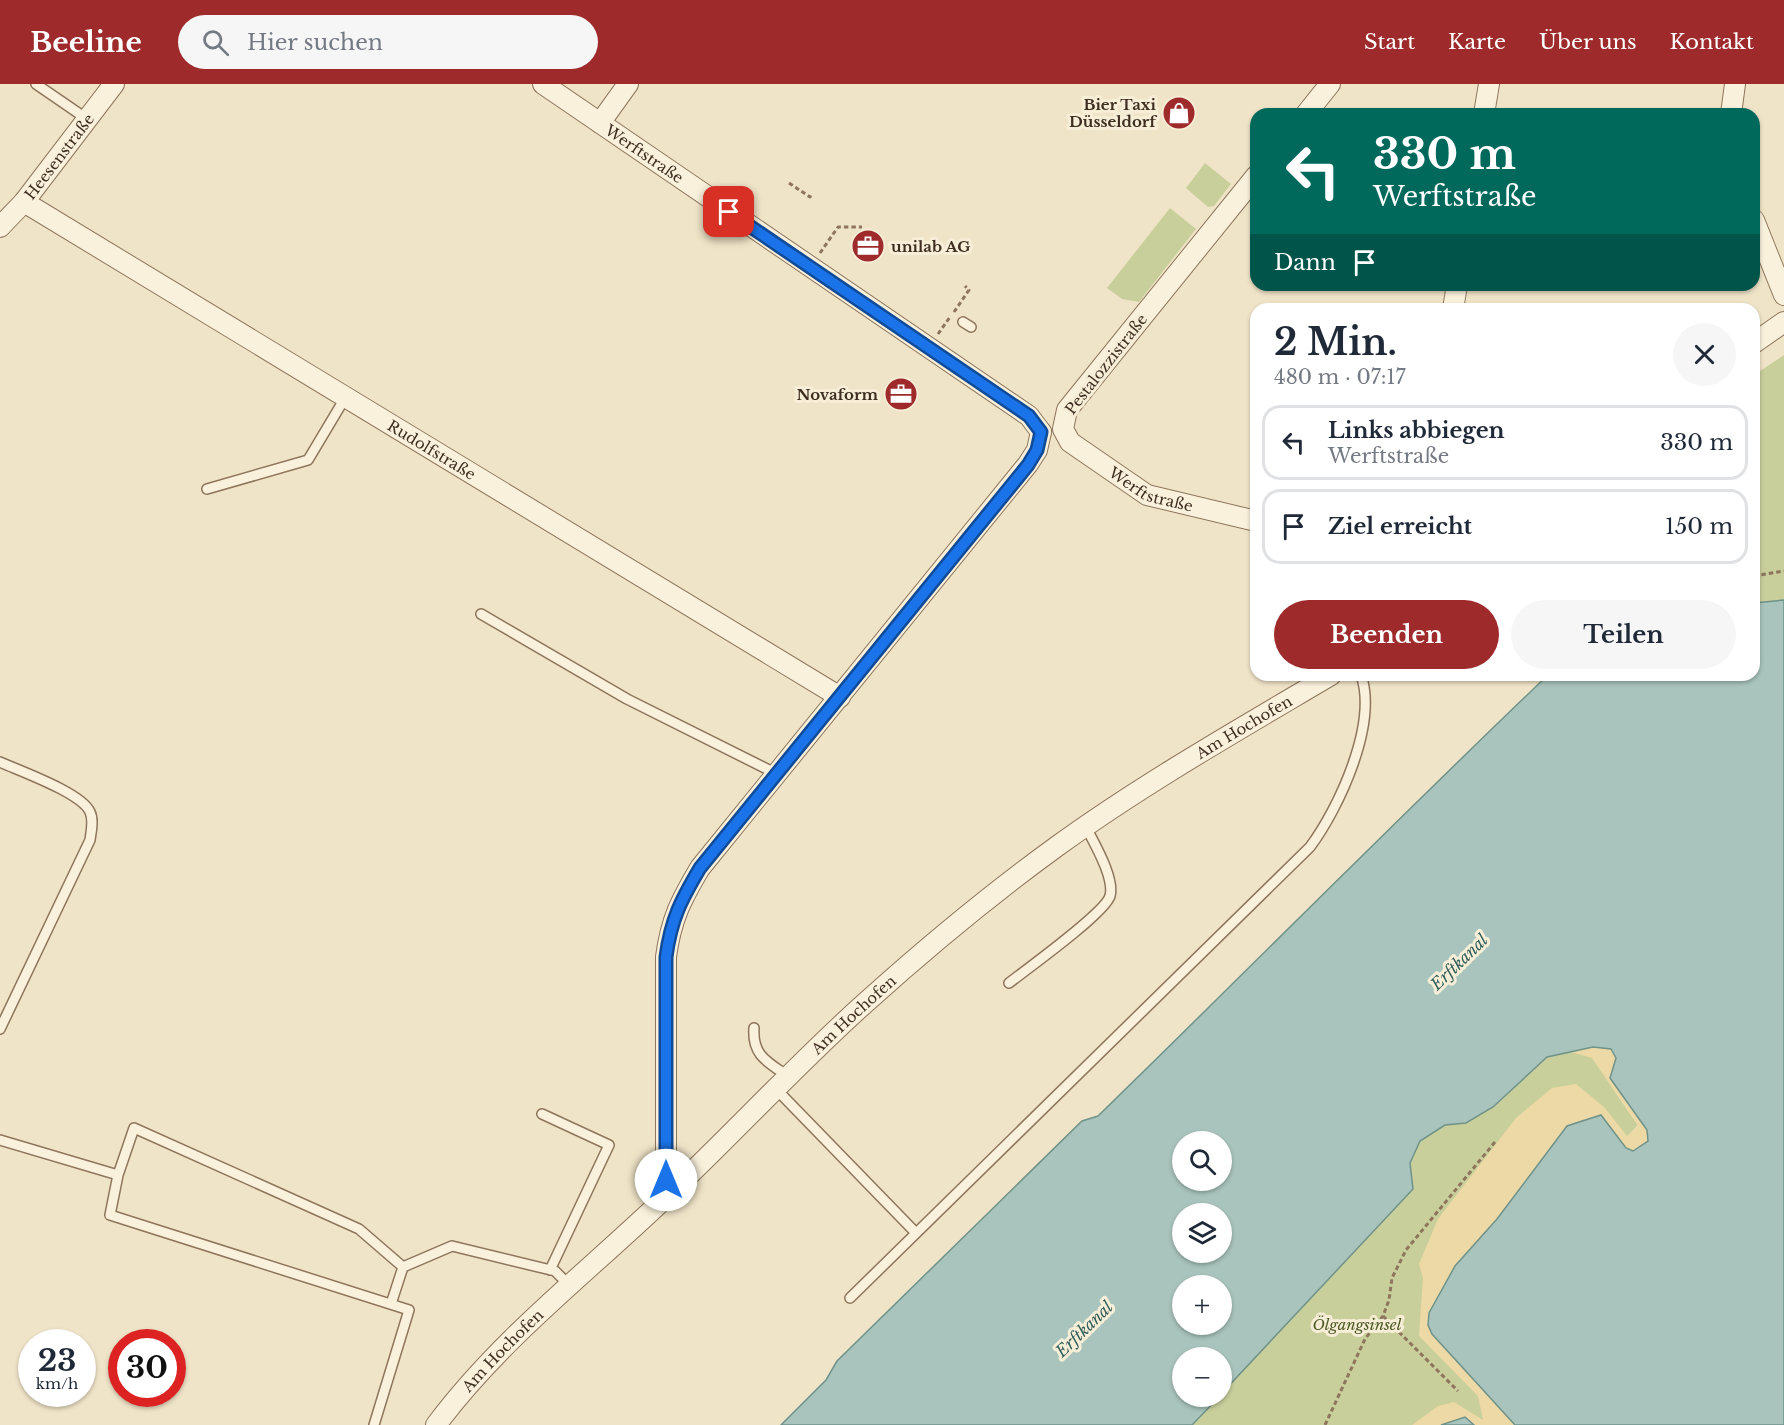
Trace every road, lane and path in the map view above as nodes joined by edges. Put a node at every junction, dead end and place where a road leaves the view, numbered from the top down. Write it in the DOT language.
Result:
graph roads {
  1 [pos="36,84"];
  2 [pos="114,84"];
  3 [pos="543,84"];
  4 [pos="628,84"];
  5 [pos="1330,84"];
  6 [pos="1489,84"];
  7 [pos="1735,84"];
  8 [pos="1311,108"];
  9 [pos="1485,108"];
  10 [pos="1732,108"];
  11 [pos="87,119"];
  12 [pos="600,123"];
  13 [pos="789,183"];
  14 [pos="1250,183"];
  15 [pos="812,193"];
  16 [pos="24,202"];
  17 [pos="0,227"];
  18 [pos="862,227"];
  19 [pos="1760,235"];
  20 [pos="820,252"];
  21 [pos="964,286"];
  22 [pos="1784,295"];
  23 [pos="1784,322"];
  24 [pos="941,329"];
  25 [pos="1760,339"];
  26 [pos="345,398"];
  27 [pos="1063,429"];
  28 [pos="1041,432"];
  29 [pos="207,489"];
  30 [pos="1250,520"];
  31 [pos="1784,571"];
  32 [pos="1760,575"];
  33 [pos="481,614"];
  34 [pos="1321,681"];
  35 [pos="1362,681"];
  36 [pos="840,697"];
  37 [pos="0,762"];
  38 [pos="777,774"];
  39 [pos="1086,827"];
  40 [pos="1009,983"];
  41 [pos="754,1028"];
  42 [pos="0,1029"];
  43 [pos="782,1083"];
  44 [pos="542,1114"];
  45 [pos="0,1140"];
  46 [pos="1495,1142"];
  47 [pos="118,1174"];
  48 [pos="666,1197"];
  49 [pos="916,1233"];
  50 [pos="403,1267"];
  51 [pos="550,1270"];
  52 [pos="570,1286"];
  53 [pos="850,1298"];
  54 [pos="391,1304"];
  55 [pos="1383,1316"];
  56 [pos="1458,1391"];
  57 [pos="374,1425"];
  58 [pos="436,1425"];
  59 [pos="1325,1425"];
  1 -- 11 [label="lane"];
  2 -- 11 [label="street, Heesenstraße"];
  3 -- 12 [label="street, Werftstraße"];
  4 -- 12 [label="street, Werftstraße"];
  5 -- 8 [label="street"];
  6 -- 9 [label="street"];
  7 -- 10 [label="street"];
  11 -- 16 [label="street, Heesenstraße"];
  12 -- 28 [label="street, Werftstraße"];
  13 -- 15 [label="path"];
  14 -- 27 [label="street, Pestalozzistraße"];
  16 -- 17 [label="street, Heesenstraße"];
  16 -- 26 [label="street, Rudolfstraße"];
  18 -- 20 [label="path"];
  19 -- 22 [label="street"];
  21 -- 24 [label="path"];
  23 -- 25 [label="street"];
  26 -- 29 [label="lane"];
  26 -- 36 [label="street, Rudolfstraße"];
  27 -- 28 [label="street, Pestalozzistraße"];
  27 -- 30 [label="street, Werftstraße"];
  28 -- 36 [label="street"];
  31 -- 32 [label="path"];
  33 -- 38 [label="lane"];
  34 -- 39 [label="street, Am Hochofen"];
  35 -- 49 [label="lane"];
  36 -- 38 [label="street"];
  37 -- 42 [label="lane"];
  38 -- 48 [label="street"];
  39 -- 40 [label="lane"];
  39 -- 43 [label="street, Am Hochofen"];
  41 -- 43 [label="lane"];
  43 -- 48 [label="street, Am Hochofen"];
  43 -- 49 [label="lane"];
  44 -- 51 [label="lane"];
  45 -- 47 [label="lane"];
  46 -- 55 [label="path"];
  47 -- 50 [label="lane"];
  47 -- 54 [label="lane"];
  48 -- 52 [label="street, Am Hochofen"];
  49 -- 53 [label="lane"];
  50 -- 51 [label="lane"];
  50 -- 54 [label="lane"];
  51 -- 52 [label="lane"];
  52 -- 58 [label="street, Am Hochofen"];
  54 -- 57 [label="lane"];
  55 -- 56 [label="path"];
  55 -- 59 [label="path"];
}
